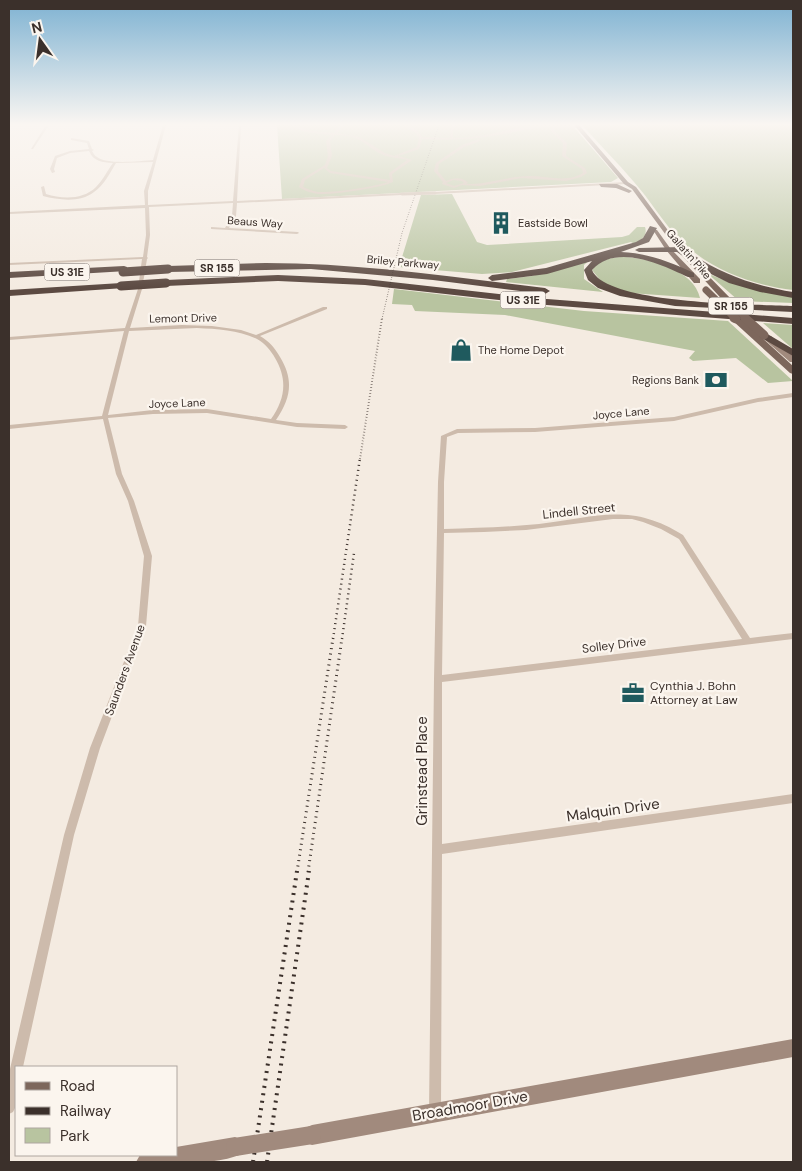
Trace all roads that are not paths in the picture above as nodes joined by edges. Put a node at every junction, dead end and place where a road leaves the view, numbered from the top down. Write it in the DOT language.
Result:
graph roads {
  1 [pos="103,180"];
  2 [pos="149,180"];
  3 [pos="236,180"];
  4 [pos="304,180"];
  5 [pos="382,180"];
  6 [pos="501,180"];
  7 [pos="623,180"];
  8 [pos="392,181"];
  9 [pos="444,181"];
  10 [pos="626,183"];
  11 [pos="464,185"];
  12 [pos="601,185"];
  13 [pos="43,187"];
  14 [pos="629,191"];
  15 [pos="235,203"];
  16 [pos="148,206"];
  17 [pos="639,208"];
  18 [pos="651,211"];
  19 [pos="9,213"];
  20 [pos="212,228"];
  21 [pos="227,228"];
  22 [pos="653,228"];
  23 [pos="298,233"];
  24 [pos="668,249"];
  25 [pos="679,249"];
  26 [pos="617,251"];
  27 [pos="146,258"];
  28 [pos="9,264"];
  29 [pos="266,266"];
  30 [pos="124,270"];
  31 [pos="9,275"];
  32 [pos="691,275"];
  33 [pos="432,277"];
  34 [pos="9,279"];
  35 [pos="710,289"];
  36 [pos="9,293"];
  37 [pos="793,295"];
  38 [pos="669,302"];
  39 [pos="324,308"];
  40 [pos="793,309"];
  41 [pos="793,322"];
  42 [pos="127,330"];
  43 [pos="764,335"];
  44 [pos="257,336"];
  45 [pos="9,338"];
  46 [pos="793,353"];
  47 [pos="793,360"];
  48 [pos="793,370"];
  49 [pos="793,395"];
  50 [pos="105,417"];
  51 [pos="272,422"];
  52 [pos="9,427"];
  53 [pos="345,427"];
  54 [pos="449,433"];
  55 [pos="441,531"];
  56 [pos="793,636"];
  57 [pos="748,642"];
  58 [pos="438,679"];
  59 [pos="793,799"];
  60 [pos="437,850"];
  61 [pos="793,1048"];
  62 [pos="16,1066"];
  63 [pos="15,1074"];
  64 [pos="9,1108"];
  65 [pos="435,1112"];
  66 [pos="146,1162"];
  1 -- 13 [label="street"];
  2 -- 16 [label="street, Saunders Avenue"];
  3 -- 15 [label="street"];
  4 -- 8 [label="street"];
  5 -- 8 [label="street"];
  6 -- 11 [label="street"];
  7 -- 10 [label="main road, Gallatin Pike"];
  9 -- 11 [label="street"];
  9 -- 11 [label="street"];
  10 -- 12 [label="street"];
  10 -- 14 [label="main road, Gallatin Pike"];
  10 -- 18 [label="main road, Gallatin Pike"];
  12 -- 14 [label="main road"];
  12 -- 15 [label="street, bridge"];
  14 -- 17 [label="main road, Gallatin Pike"];
  15 -- 16 [label="street"];
  15 -- 21 [label="street"];
  16 -- 19 [label="street"];
  16 -- 27 [label="street, Saunders Avenue"];
  17 -- 18 [label="main road"];
  17 -- 22 [label="main road, Gallatin Pike"];
  18 -- 25 [label="main road, Gallatin Pike"];
  20 -- 21 [label="street, Beaus Way"];
  21 -- 23 [label="street, Beaus Way"];
  22 -- 24 [label="main road, Gallatin Pike"];
  22 -- 26 [label="highway, US 31E"];
  24 -- 25 [label="highway"];
  24 -- 26 [label="highway"];
  24 -- 32 [label="main road, Gallatin Pike"];
  25 -- 35 [label="main road, Gallatin Pike"];
  25 -- 37 [label="highway"];
  26 -- 33 [label="highway, US 31E"];
  27 -- 28 [label="street"];
  27 -- 42 [label="street, Saunders Avenue"];
  29 -- 30 [label="highway, Briley Parkway / SR 155, bridge"];
  29 -- 33 [label="highway, Briley Parkway / US 31E"];
  30 -- 31 [label="highway, US 31E"];
  30 -- 34 [label="highway, Briley Parkway / SR 155"];
  32 -- 35 [label="main road, Gallatin Pike"];
  32 -- 38 [label="highway"];
  33 -- 38 [label="highway, Briley Parkway / SR 155"];
  35 -- 43 [label="main road, Gallatin Pike, bridge"];
  35 -- 48 [label="main road, Gallatin Pike, bridge"];
  36 -- 41 [label="highway, Briley Parkway / US 31E, bridge"];
  38 -- 40 [label="highway, Briley Parkway / SR 155"];
  39 -- 44 [label="street"];
  42 -- 44 [label="street, Lemont Drive"];
  42 -- 45 [label="street, Lemont Drive"];
  42 -- 50 [label="street, Saunders Avenue"];
  43 -- 46 [label="highway"];
  43 -- 47 [label="main road, Gallatin Pike"];
  44 -- 51 [label="street, Lemont Drive"];
  49 -- 54 [label="street, Joyce Lane"];
  50 -- 51 [label="street, Joyce Lane"];
  50 -- 52 [label="street, Joyce Lane"];
  50 -- 62 [label="street, Saunders Avenue"];
  51 -- 53 [label="street, Joyce Lane"];
  54 -- 55 [label="street, Grinstead Place"];
  55 -- 57 [label="street, Lindell Street"];
  55 -- 58 [label="street, Grinstead Place"];
  56 -- 57 [label="street, Solley Drive"];
  57 -- 58 [label="street, Solley Drive"];
  58 -- 60 [label="street, Grinstead Place"];
  59 -- 60 [label="street, Malquin Drive"];
  60 -- 65 [label="street, Grinstead Place"];
  61 -- 65 [label="main road, Broadmoor Drive"];
  63 -- 64 [label="street, Saunders Avenue"];
  65 -- 66 [label="main road, Broadmoor Drive, bridge"];
}
